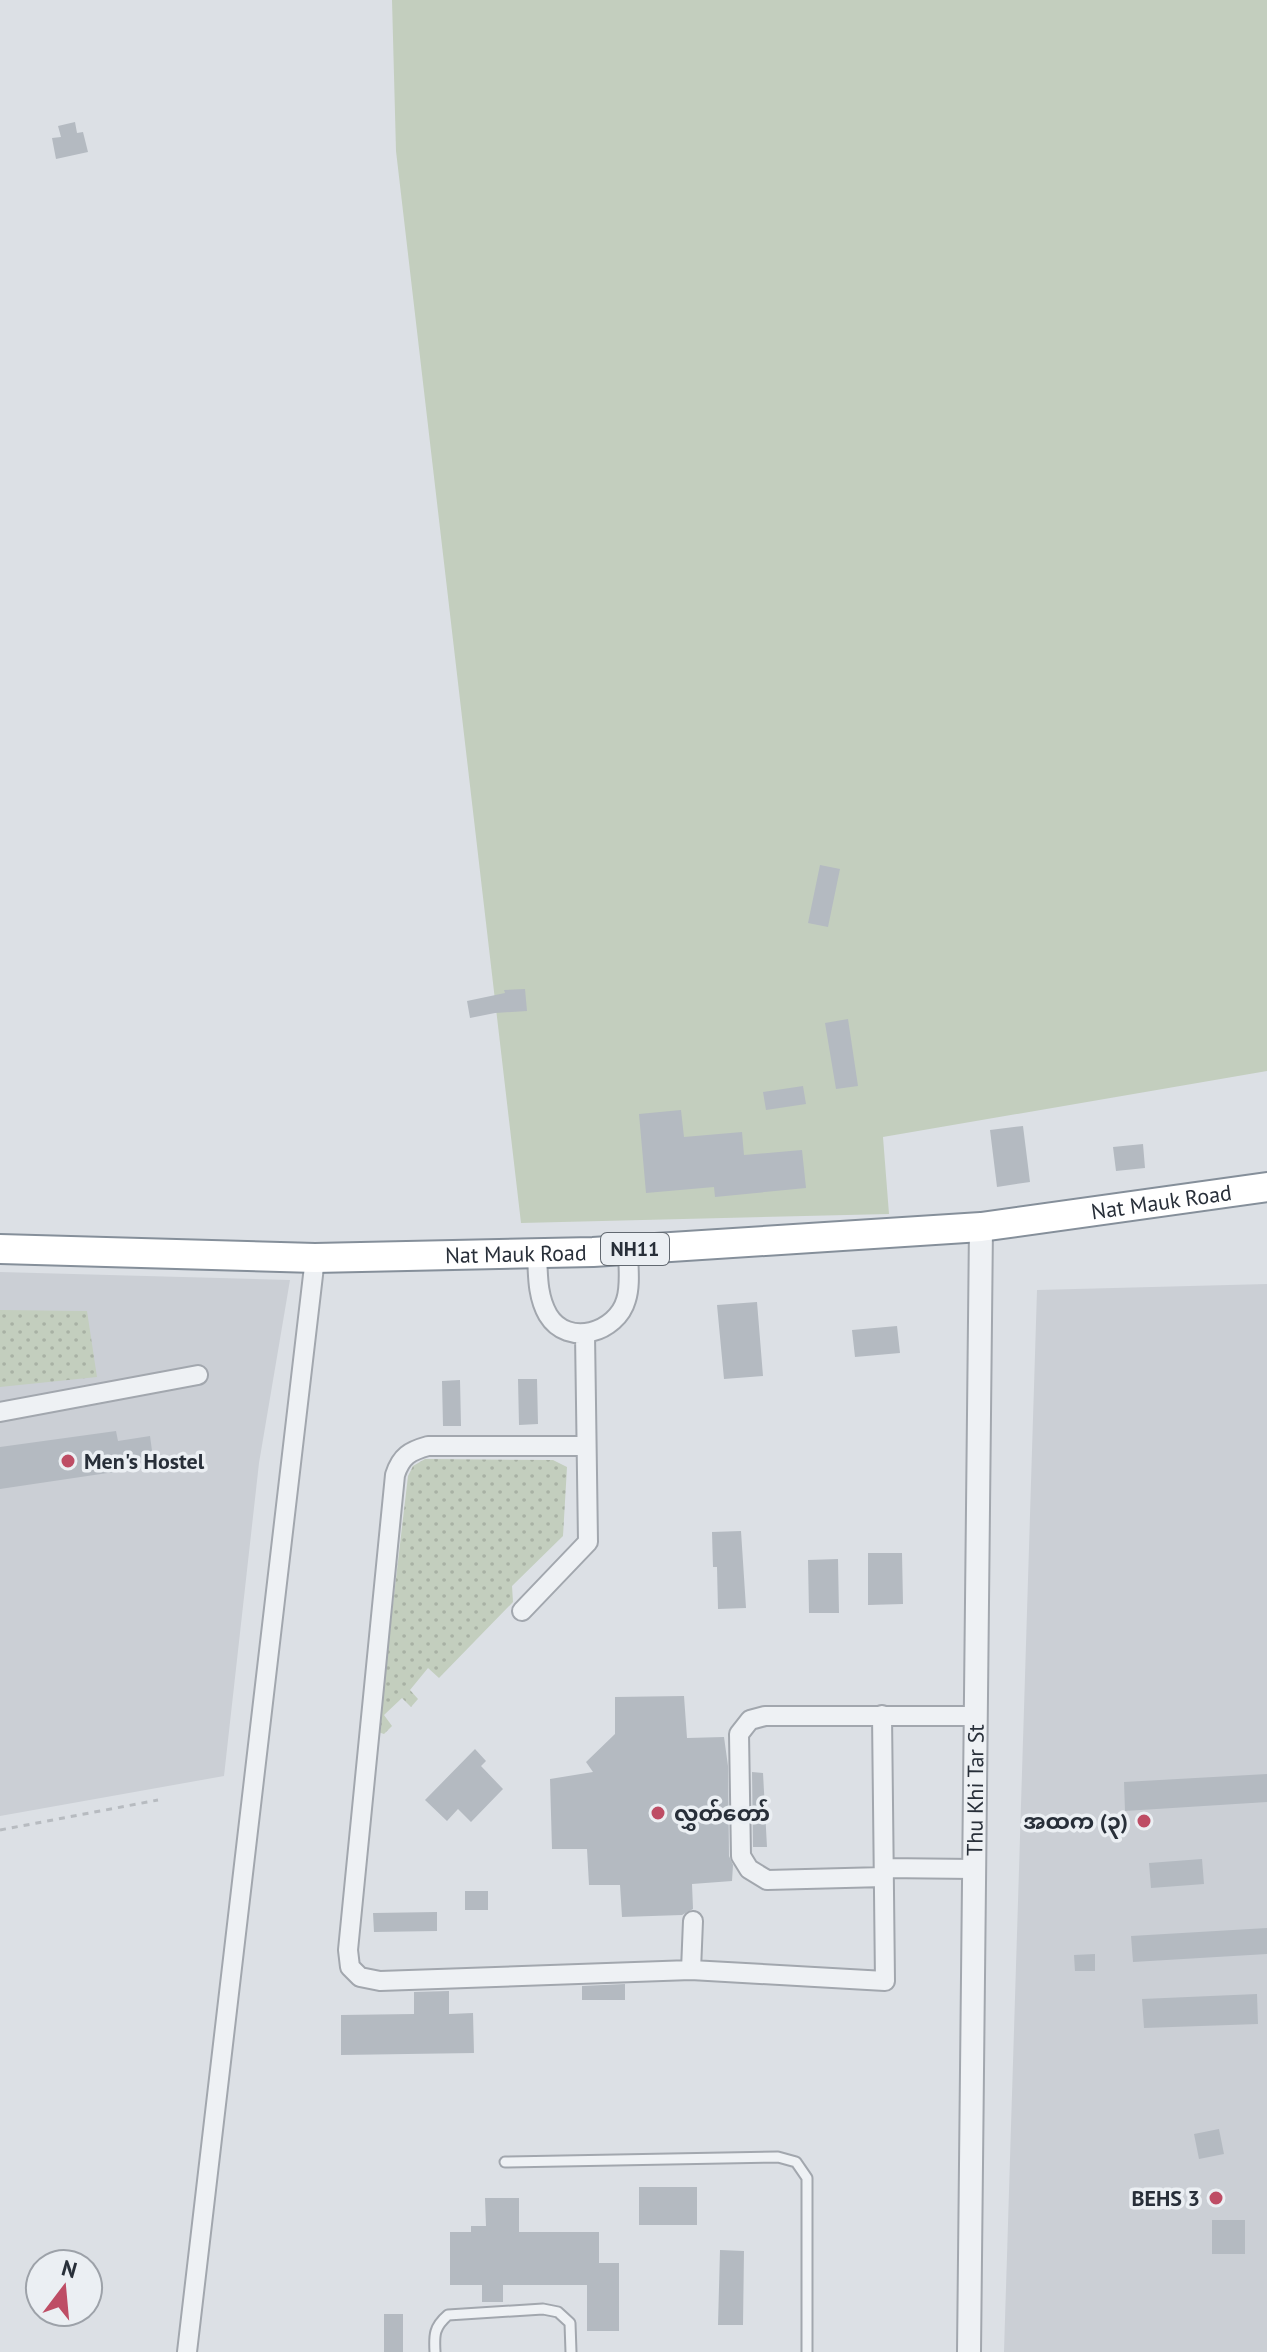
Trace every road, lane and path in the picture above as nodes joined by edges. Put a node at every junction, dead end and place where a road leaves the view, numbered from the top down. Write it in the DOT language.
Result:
graph roads {
  1 [pos="1267,1187"];
  2 [pos="981,1227"];
  3 [pos="0,1249"];
  4 [pos="628,1249"];
  5 [pos="537,1253"];
  6 [pos="315,1258"];
  7 [pos="585,1334"];
  8 [pos="198,1375"];
  9 [pos="0,1412"];
  10 [pos="586,1446"];
  11 [pos="522,1611"];
  12 [pos="882,1715"];
  13 [pos="976,1716"];
  14 [pos="158,1800"];
  15 [pos="0,1830"];
  16 [pos="974,1869"];
  17 [pos="884,1872"];
  18 [pos="693,1921"];
  19 [pos="691,1970"];
  20 [pos="505,2162"];
  21 [pos="187,2352"];
  22 [pos="435,2352"];
  23 [pos="571,2352"];
  24 [pos="807,2352"];
  25 [pos="969,2352"];
  1 -- 2 [label="highway, Nat Mauk Road / NH11"];
  2 -- 4 [label="highway, Nat Mauk Road / NH11"];
  2 -- 13 [label="street, Thu Khi Tar St"];
  3 -- 6 [label="highway, Nat Mauk Road / NH11"];
  4 -- 5 [label="highway, Nat Mauk Road / NH11"];
  4 -- 7 [label="street"];
  5 -- 6 [label="highway, Nat Mauk Road / NH11"];
  5 -- 7 [label="street"];
  6 -- 21 [label="street"];
  7 -- 10 [label="street"];
  8 -- 9 [label="street"];
  10 -- 11 [label="street"];
  10 -- 19 [label="street"];
  12 -- 13 [label="street"];
  12 -- 17 [label="street"];
  12 -- 17 [label="street"];
  13 -- 16 [label="street, Thu Khi Tar St"];
  14 -- 15 [label="path"];
  16 -- 17 [label="street"];
  16 -- 25 [label="street, Thu Khi Tar St"];
  17 -- 19 [label="street"];
  18 -- 19 [label="street"];
  20 -- 24 [label="lane"];
  22 -- 23 [label="lane"];
}
